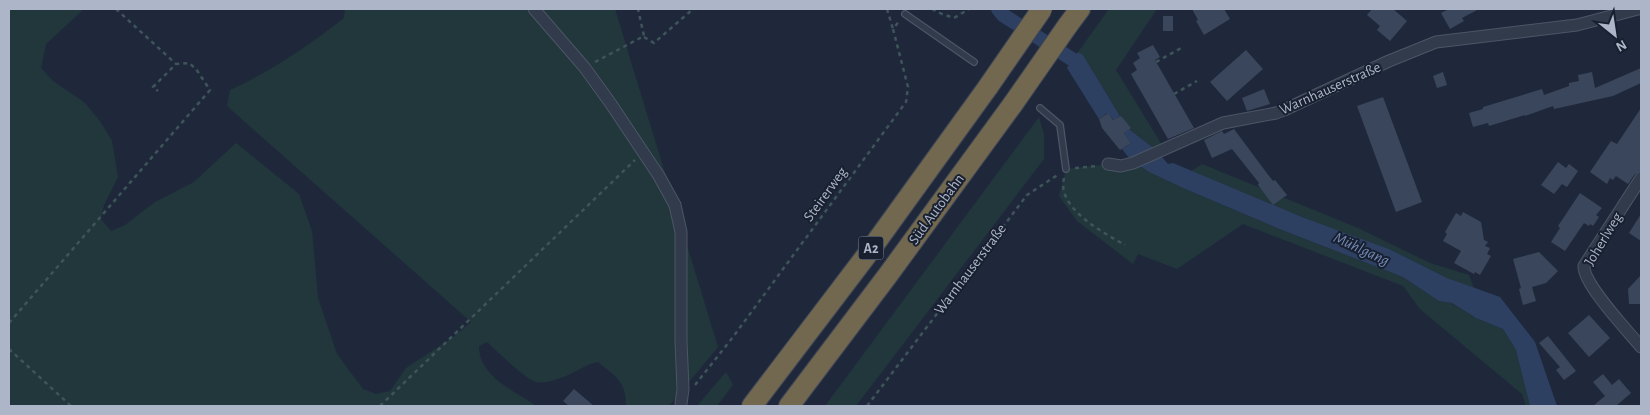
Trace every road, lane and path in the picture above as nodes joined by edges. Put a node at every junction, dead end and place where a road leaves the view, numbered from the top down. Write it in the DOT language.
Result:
graph roads {
  1 [pos="116,9"];
  2 [pos="534,9"];
  3 [pos="638,9"];
  4 [pos="693,9"];
  5 [pos="887,9"];
  6 [pos="932,9"];
  7 [pos="939,9"];
  8 [pos="969,9"];
  9 [pos="1042,9"];
  10 [pos="1080,9"];
  11 [pos="1638,9"];
  12 [pos="905,14"];
  13 [pos="942,14"];
  14 [pos="893,28"];
  15 [pos="644,36"];
  16 [pos="1183,47"];
  17 [pos="974,62"];
  18 [pos="1156,62"];
  19 [pos="176,64"];
  20 [pos="585,68"];
  21 [pos="1197,81"];
  22 [pos="158,91"];
  23 [pos="1174,94"];
  24 [pos="1040,108"];
  25 [pos="644,153"];
  26 [pos="1108,164"];
  27 [pos="1066,169"];
  28 [pos="1641,178"];
  29 [pos="1125,245"];
  30 [pos="9,323"];
  31 [pos="1641,347"];
  32 [pos="9,350"];
  33 [pos="704,374"];
  34 [pos="681,404"];
  35 [pos="71,406"];
  36 [pos="380,406"];
  37 [pos="752,406"];
  38 [pos="789,406"];
  39 [pos="867,406"];
  1 -- 19 [label="path"];
  2 -- 20 [label="street"];
  3 -- 15 [label="path"];
  4 -- 15 [label="path"];
  5 -- 14 [label="path, Steirerweg"];
  6 -- 13 [label="path"];
  7 -- 13 [label="path"];
  8 -- 13 [label="path"];
  9 -- 37 [label="highway, Süd Autobahn / A2, bridge"];
  10 -- 38 [label="highway, Süd Autobahn / A2, bridge"];
  11 -- 26 [label="street, Warnhauserstraße"];
  12 -- 14 [label="path"];
  12 -- 17 [label="lane"];
  14 -- 33 [label="path, Steirerweg"];
  15 -- 20 [label="path"];
  16 -- 18 [label="path"];
  19 -- 22 [label="path"];
  19 -- 30 [label="path"];
  20 -- 25 [label="street"];
  21 -- 23 [label="path"];
  24 -- 27 [label="lane"];
  25 -- 34 [label="street"];
  25 -- 36 [label="path"];
  26 -- 27 [label="path, Warnhauserstraße"];
  27 -- 29 [label="path"];
  27 -- 39 [label="path, Warnhauserstraße"];
  28 -- 31 [label="street, Joherlweg"];
  32 -- 35 [label="path"];
}
